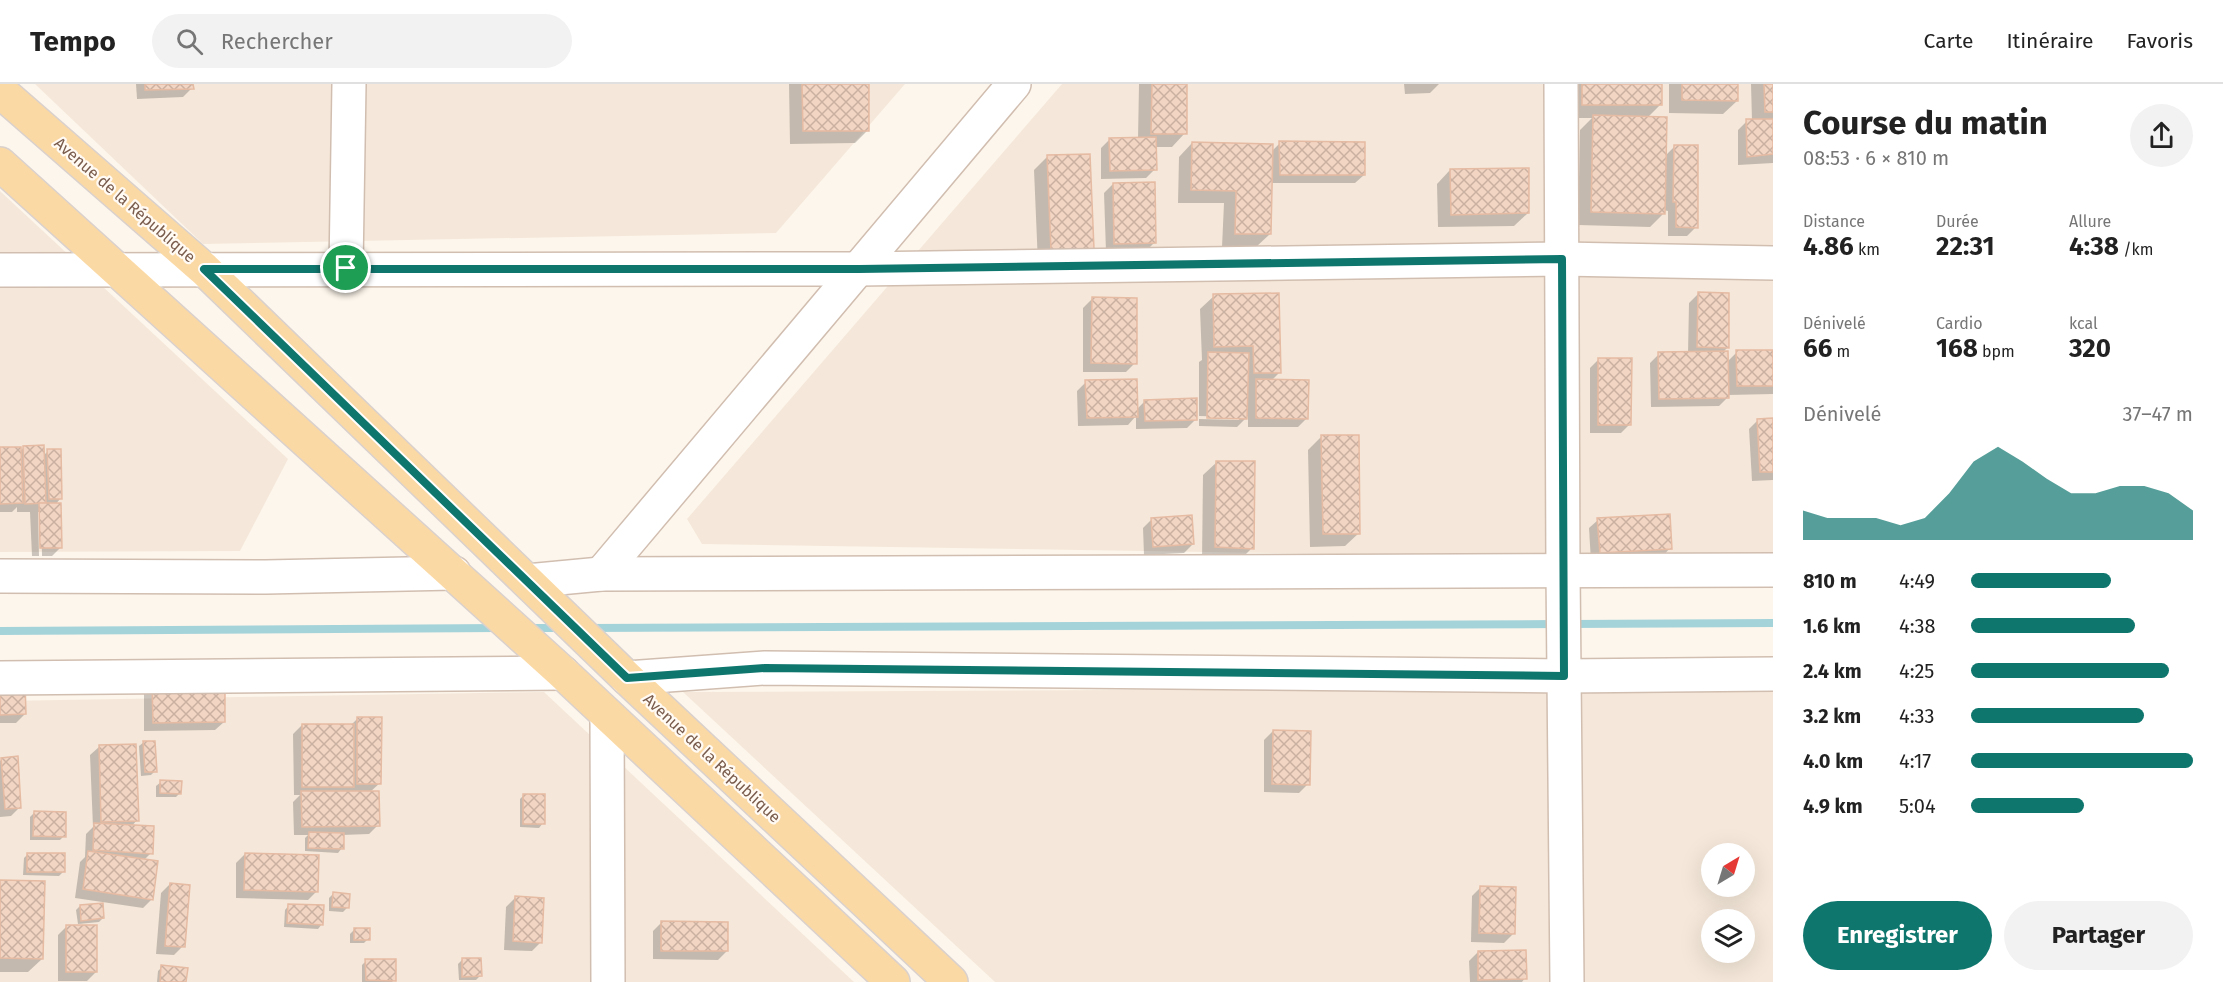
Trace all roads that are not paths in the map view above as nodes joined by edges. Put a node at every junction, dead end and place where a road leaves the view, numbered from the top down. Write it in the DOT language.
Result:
graph roads {
  1 [pos="349,84"];
  2 [pos="1014,84"];
  3 [pos="1561,84"];
  4 [pos="0,91"];
  5 [pos="0,164"];
  6 [pos="1562,259"];
  7 [pos="1773,263"];
  8 [pos="346,268"];
  9 [pos="115,269"];
  10 [pos="204,269"];
  11 [pos="859,269"];
  12 [pos="0,270"];
  13 [pos="1773,570"];
  14 [pos="454,573"];
  15 [pos="601,574"];
  16 [pos="0,576"];
  17 [pos="527,581"];
  18 [pos="1563,587"];
  19 [pos="1564,663"];
  20 [pos="563,673"];
  21 [pos="1773,674"];
  22 [pos="0,678"];
  23 [pos="627,678"];
  24 [pos="607,716"];
  25 [pos="608,982"];
  26 [pos="893,982"];
  27 [pos="951,982"];
  28 [pos="1567,982"];
  1 -- 8 [label="street"];
  2 -- 11 [label="street"];
  3 -- 6 [label="street"];
  4 -- 10 [label="main road, Avenue de la République"];
  5 -- 9 [label="main road"];
  6 -- 7 [label="street"];
  6 -- 11 [label="street"];
  6 -- 18 [label="street"];
  8 -- 10 [label="street"];
  8 -- 11 [label="street"];
  9 -- 10 [label="street"];
  9 -- 12 [label="street"];
  9 -- 14 [label="main road"];
  10 -- 17 [label="main road, Avenue de la République"];
  11 -- 15 [label="street"];
  13 -- 18 [label="street"];
  14 -- 16 [label="street"];
  14 -- 20 [label="main road"];
  15 -- 17 [label="street"];
  15 -- 18 [label="street"];
  17 -- 23 [label="main road, Avenue de la République"];
  18 -- 19 [label="street"];
  19 -- 21 [label="street"];
  19 -- 23 [label="street"];
  19 -- 28 [label="street"];
  20 -- 22 [label="street"];
  20 -- 24 [label="main road"];
  23 -- 27 [label="main road, Avenue de la République"];
  24 -- 25 [label="street"];
  24 -- 26 [label="main road"];
}
